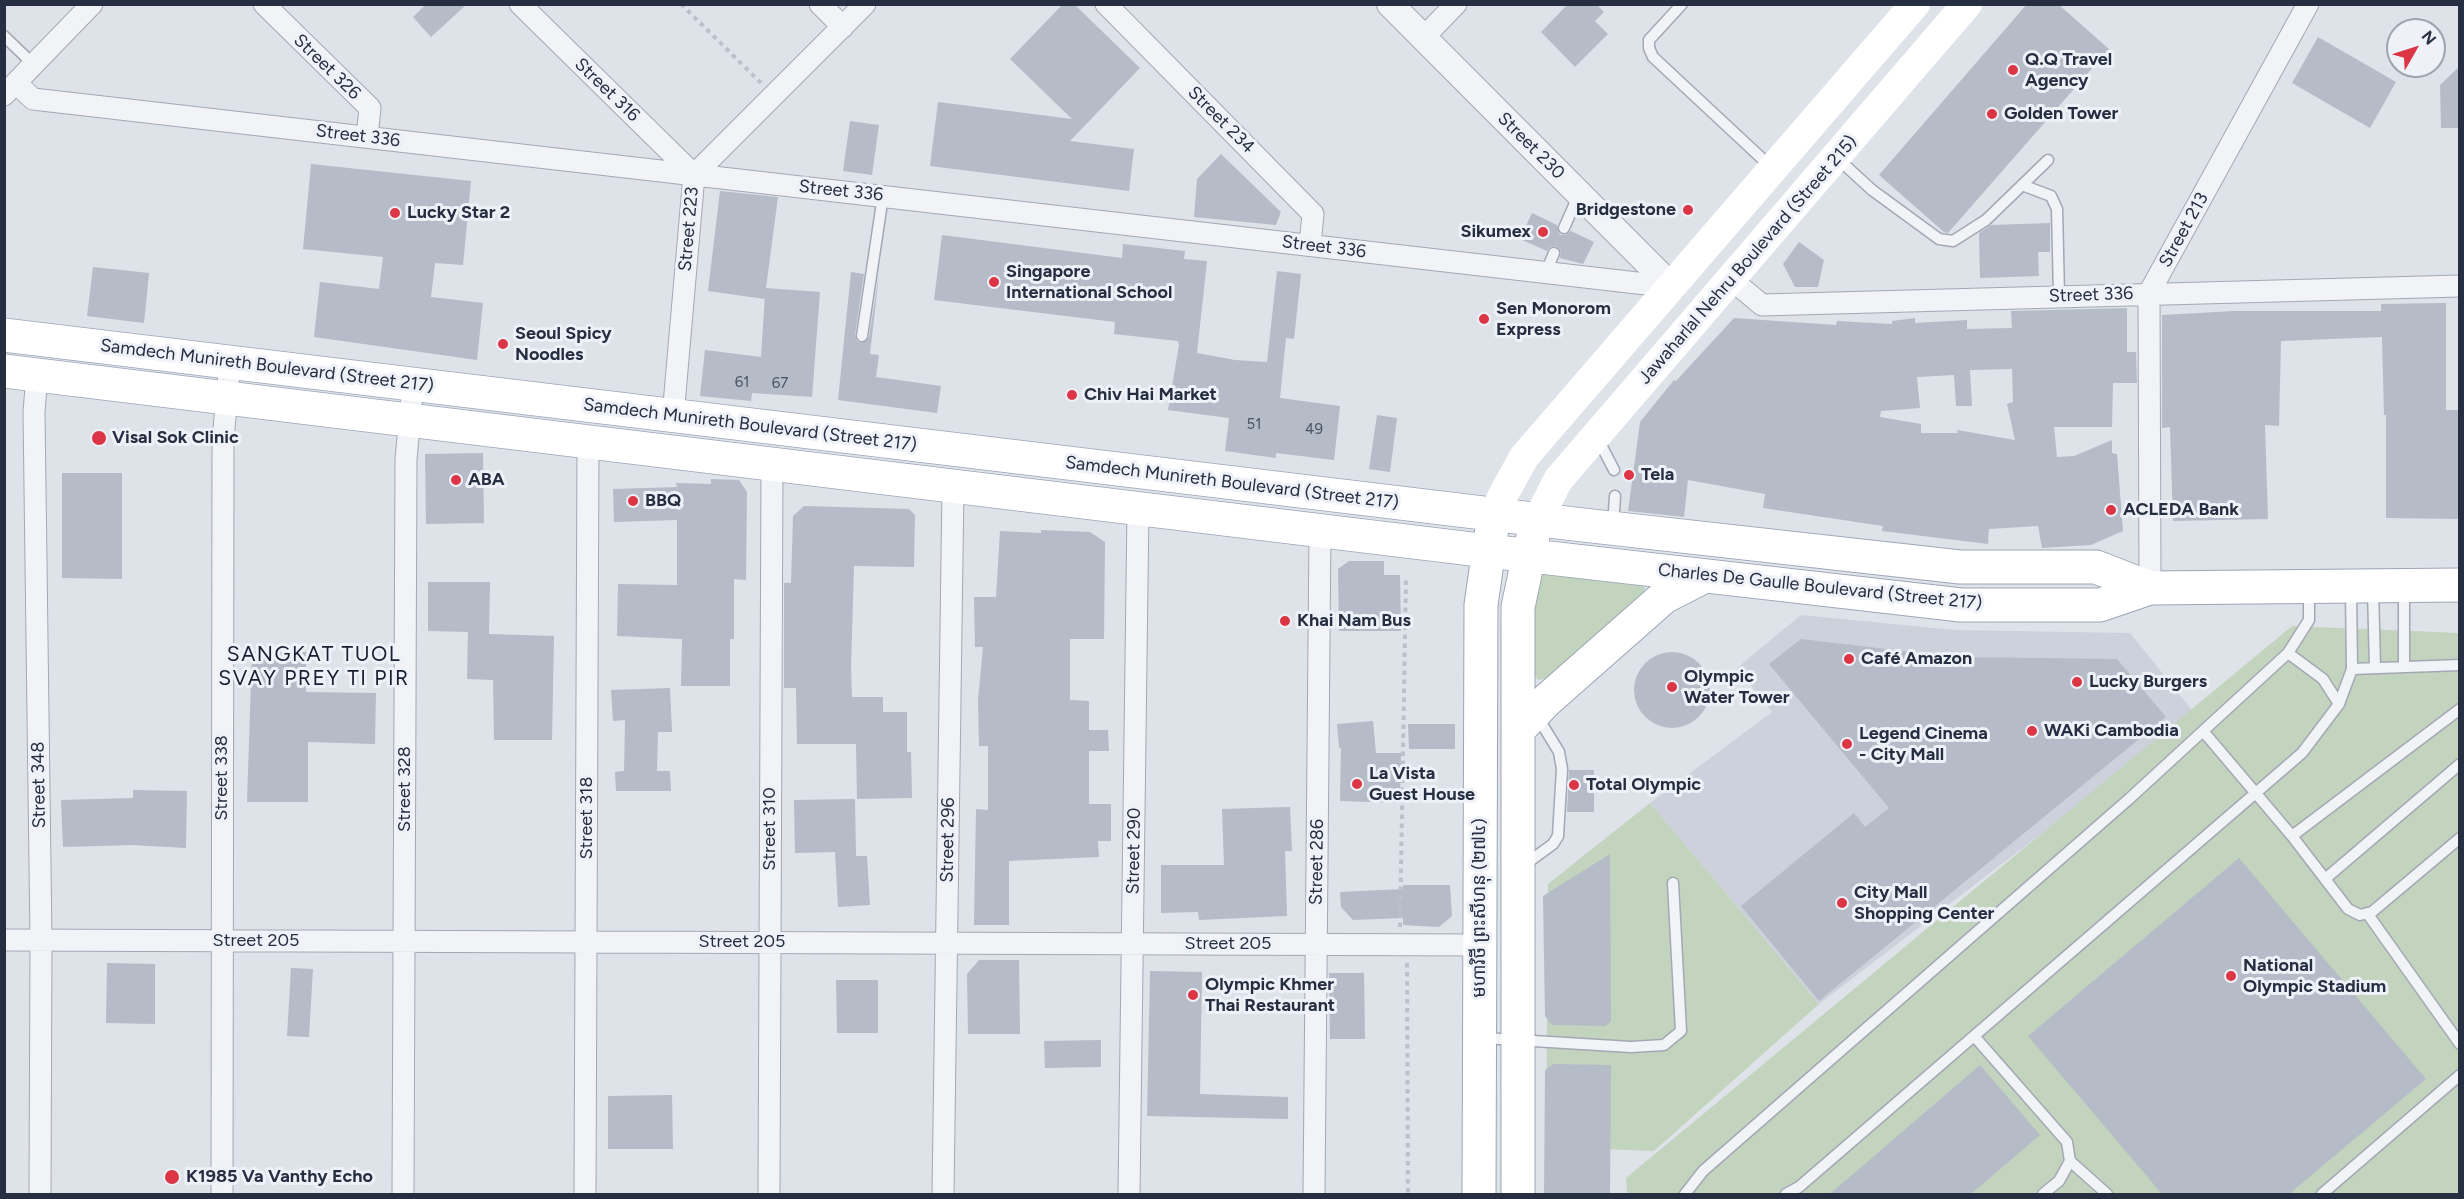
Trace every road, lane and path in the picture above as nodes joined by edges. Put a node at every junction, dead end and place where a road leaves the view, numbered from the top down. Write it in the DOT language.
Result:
graph roads {
  1 [pos="92,4"];
  2 [pos="264,4"];
  3 [pos="520,4"];
  4 [pos="681,4"];
  5 [pos="820,4"];
  6 [pos="865,4"];
  7 [pos="1106,4"];
  8 [pos="1390,4"];
  9 [pos="1456,4"];
  10 [pos="1682,4"];
  11 [pos="1915,4"];
  12 [pos="1967,4"];
  13 [pos="2308,4"];
  14 [pos="843,27"];
  15 [pos="4,36"];
  16 [pos="1423,38"];
  17 [pos="34,65"];
  18 [pos="10,89"];
  19 [pos="774,96"];
  20 [pos="367,137"];
  21 [pos="1836,158"];
  22 [pos="2048,160"];
  23 [pos="1773,169"];
  24 [pos="694,175"];
  25 [pos="2022,185"];
  26 [pos="1579,194"];
  27 [pos="883,196"];
  28 [pos="1564,228"];
  29 [pos="1310,245"];
  30 [pos="1732,280"];
  31 [pos="1672,286"];
  32 [pos="2460,286"];
  33 [pos="2149,293"];
  34 [pos="2059,296"];
  35 [pos="4,335"];
  36 [pos="862,336"];
  37 [pos="230,362"];
  38 [pos="4,372"];
  39 [pos="37,375"];
  40 [pos="413,384"];
  41 [pos="227,398"];
  42 [pos="673,416"];
  43 [pos="410,420"];
  44 [pos="1596,437"];
  45 [pos="588,442"];
  46 [pos="772,464"];
  47 [pos="1614,470"];
  48 [pos="953,486"];
  49 [pos="1615,496"];
  50 [pos="1138,508"];
  51 [pos="1495,515"];
  52 [pos="1538,520"];
  53 [pos="1613,528"];
  54 [pos="1320,530"];
  55 [pos="1488,551"];
  56 [pos="1528,555"];
  57 [pos="1705,576"];
  58 [pos="1406,577"];
  59 [pos="2376,585"];
  60 [pos="2460,585"];
  61 [pos="2309,586"];
  62 [pos="2150,588"];
  63 [pos="2288,653"];
  64 [pos="2460,664"];
  65 [pos="2404,666"];
  66 [pos="2375,667"];
  67 [pos="2352,669"];
  68 [pos="2339,704"];
  69 [pos="1525,709"];
  70 [pos="2460,709"];
  71 [pos="2203,731"];
  72 [pos="2460,764"];
  73 [pos="2256,792"];
  74 [pos="2292,836"];
  75 [pos="2460,838"];
  76 [pos="1518,870"];
  77 [pos="2325,879"];
  78 [pos="1673,884"];
  79 [pos="2367,913"];
  80 [pos="4,940"];
  81 [pos="40,940"];
  82 [pos="222,941"];
  83 [pos="404,941"];
  84 [pos="586,942"];
  85 [pos="770,942"];
  86 [pos="947,943"];
  87 [pos="1132,944"];
  88 [pos="1316,944"];
  89 [pos="1404,944"];
  90 [pos="1480,945"];
  91 [pos="1974,1036"];
  92 [pos="1480,1038"];
  93 [pos="1518,1039"];
  94 [pos="2460,1044"];
  95 [pos="2460,1075"];
  96 [pos="2070,1161"];
  97 [pos="1799,1191"];
  98 [pos="40,1194"];
  99 [pos="222,1194"];
  100 [pos="404,1194"];
  101 [pos="585,1194"];
  102 [pos="769,1194"];
  103 [pos="943,1194"];
  104 [pos="1129,1194"];
  105 [pos="1314,1194"];
  106 [pos="1408,1194"];
  107 [pos="1479,1194"];
  108 [pos="1518,1194"];
  109 [pos="1685,1194"];
  110 [pos="1786,1194"];
  111 [pos="2043,1194"];
  112 [pos="2107,1194"];
  113 [pos="2322,1194"];
  1 -- 17 [label="street"];
  2 -- 20 [label="street, Street 326"];
  3 -- 24 [label="street, Street 316"];
  4 -- 19 [label="path"];
  5 -- 14 [label="street"];
  6 -- 14 [label="street, Street 223"];
  7 -- 29 [label="street, Street 234"];
  8 -- 16 [label="street, Street 230"];
  9 -- 16 [label="street"];
  10 -- 23 [label="lane"];
  11 -- 23 [label="main road"];
  12 -- 21 [label="main road, Jawaharlal Nehru Boulevard (Street 215)"];
  13 -- 33 [label="street, Street 213"];
  14 -- 19 [label="street, Street 223"];
  15 -- 17 [label="lane"];
  16 -- 26 [label="street, Street 230"];
  17 -- 18 [label="street"];
  18 -- 20 [label="street, Street 336"];
  19 -- 24 [label="street, Street 223"];
  20 -- 24 [label="street, Street 336"];
  21 -- 25 [label="lane"];
  21 -- 30 [label="main road, Jawaharlal Nehru Boulevard (Street 215)"];
  22 -- 25 [label="lane"];
  23 -- 31 [label="main road"];
  24 -- 27 [label="street, Street 336"];
  24 -- 42 [label="street, Street 223"];
  25 -- 34 [label="lane"];
  26 -- 28 [label="lane"];
  26 -- 31 [label="street, Street 230"];
  27 -- 29 [label="street, Street 336"];
  27 -- 36 [label="lane"];
  29 -- 31 [label="street, Street 336"];
  30 -- 34 [label="street, Street 336"];
  30 -- 44 [label="main road, Jawaharlal Nehru Boulevard (Street 215)"];
  31 -- 51 [label="main road"];
  32 -- 33 [label="street, Street 336"];
  33 -- 34 [label="street, Street 336"];
  33 -- 62 [label="street, Street 213"];
  35 -- 37 [label="main road, Samdech Munireth Boulevard (Street 217)"];
  37 -- 40 [label="main road, Samdech Munireth Boulevard (Street 217)"];
  37 -- 41 [label="street, Street 338"];
  38 -- 39 [label="main road, Samdech Munireth Boulevard (Street 217)"];
  39 -- 41 [label="main road, Samdech Munireth Boulevard (Street 217)"];
  39 -- 81 [label="street, Street 348"];
  40 -- 42 [label="main road, Samdech Munireth Boulevard (Street 217)"];
  40 -- 43 [label="street, Street 328"];
  41 -- 43 [label="main road, Samdech Munireth Boulevard (Street 217)"];
  41 -- 82 [label="street, Street 338"];
  42 -- 51 [label="main road, Samdech Munireth Boulevard (Street 217)"];
  43 -- 45 [label="main road, Samdech Munireth Boulevard (Street 217)"];
  43 -- 83 [label="street, Street 328"];
  44 -- 47 [label="lane"];
  44 -- 52 [label="main road, Jawaharlal Nehru Boulevard (Street 215)"];
  45 -- 46 [label="main road, Samdech Munireth Boulevard (Street 217)"];
  45 -- 84 [label="street, Street 318"];
  46 -- 48 [label="main road, Samdech Munireth Boulevard (Street 217)"];
  46 -- 85 [label="street, Street 310"];
  48 -- 50 [label="main road, Samdech Munireth Boulevard (Street 217)"];
  48 -- 86 [label="street, Street 296"];
  49 -- 53 [label="lane"];
  50 -- 54 [label="main road, Samdech Munireth Boulevard (Street 217)"];
  50 -- 87 [label="street, Street 290"];
  51 -- 52 [label="main road, Charles De Gaulle Boulevard (Street 217)"];
  51 -- 55 [label="main road, មហាវិថី ព្រះសីហនុ (២៧៤)"];
  52 -- 53 [label="main road, Charles De Gaulle Boulevard (Street 217)"];
  52 -- 56 [label="main road, មហាវិថី ព្រះសីហនុ (២៧៤)"];
  53 -- 62 [label="main road, Charles De Gaulle Boulevard (Street 217)"];
  54 -- 55 [label="main road, Samdech Munireth Boulevard (Street 217)"];
  54 -- 88 [label="street, Street 286"];
  55 -- 56 [label="main road, Charles De Gaulle Boulevard (Street 217)"];
  55 -- 90 [label="main road, មហាវិថី ព្រះសីហនុ (២៧៤)"];
  56 -- 57 [label="main road, Charles De Gaulle Boulevard (Street 217)"];
  56 -- 69 [label="main road, មហាវិថី ព្រះសីហនុ (២៧៤)"];
  57 -- 62 [label="main road, Charles De Gaulle Boulevard (Street 217)"];
  57 -- 69 [label="main road"];
  58 -- 89 [label="path"];
  59 -- 60 [label="main road, Charles De Gaulle Boulevard (Street 217)"];
  59 -- 61 [label="main road, Charles De Gaulle Boulevard (Street 217)"];
  59 -- 65 [label="lane"];
  59 -- 66 [label="lane"];
  59 -- 67 [label="lane"];
  61 -- 62 [label="main road, Charles De Gaulle Boulevard (Street 217)"];
  61 -- 63 [label="lane"];
  63 -- 68 [label="lane"];
  63 -- 71 [label="lane"];
  64 -- 65 [label="lane"];
  65 -- 66 [label="lane"];
  66 -- 67 [label="lane"];
  67 -- 68 [label="lane"];
  68 -- 73 [label="lane"];
  69 -- 76 [label="main road, មហាវិថី ព្រះសីហនុ (២៧៤)"];
  69 -- 76 [label="lane"];
  70 -- 74 [label="lane"];
  71 -- 73 [label="lane"];
  71 -- 109 [label="lane"];
  72 -- 77 [label="lane"];
  73 -- 74 [label="lane"];
  73 -- 91 [label="lane"];
  74 -- 77 [label="lane"];
  75 -- 79 [label="lane"];
  76 -- 93 [label="main road, មហាវិថី ព្រះសីហនុ (២៧៤)"];
  77 -- 79 [label="lane"];
  78 -- 93 [label="lane"];
  79 -- 94 [label="lane"];
  80 -- 81 [label="street, Street 205"];
  81 -- 82 [label="street, Street 205"];
  81 -- 98 [label="street, Street 348"];
  82 -- 83 [label="street, Street 205"];
  82 -- 99 [label="street, Street 338"];
  83 -- 84 [label="street, Street 205"];
  83 -- 100 [label="street, Street 328"];
  84 -- 85 [label="street, Street 205"];
  84 -- 101 [label="street, Street 318"];
  85 -- 86 [label="street, Street 205"];
  85 -- 102 [label="street, Street 310"];
  86 -- 87 [label="street, Street 205"];
  86 -- 103 [label="street, Street 296"];
  87 -- 88 [label="street, Street 205"];
  87 -- 104 [label="street, Street 290"];
  88 -- 89 [label="street, Street 205"];
  88 -- 105 [label="street, Street 286"];
  89 -- 90 [label="street, Street 205"];
  89 -- 106 [label="path"];
  90 -- 92 [label="main road, មហាវិថី ព្រះសីហនុ (២៧៤)"];
  91 -- 96 [label="lane"];
  91 -- 97 [label="lane"];
  92 -- 93 [label="lane"];
  92 -- 107 [label="main road, មហាវិថី ព្រះសីហនុ (២៧៤)"];
  93 -- 108 [label="main road, មហាវិថី ព្រះសីហនុ (២៧៤)"];
  95 -- 113 [label="lane"];
  96 -- 111 [label="lane"];
  96 -- 112 [label="lane"];
  97 -- 110 [label="lane"];
}
